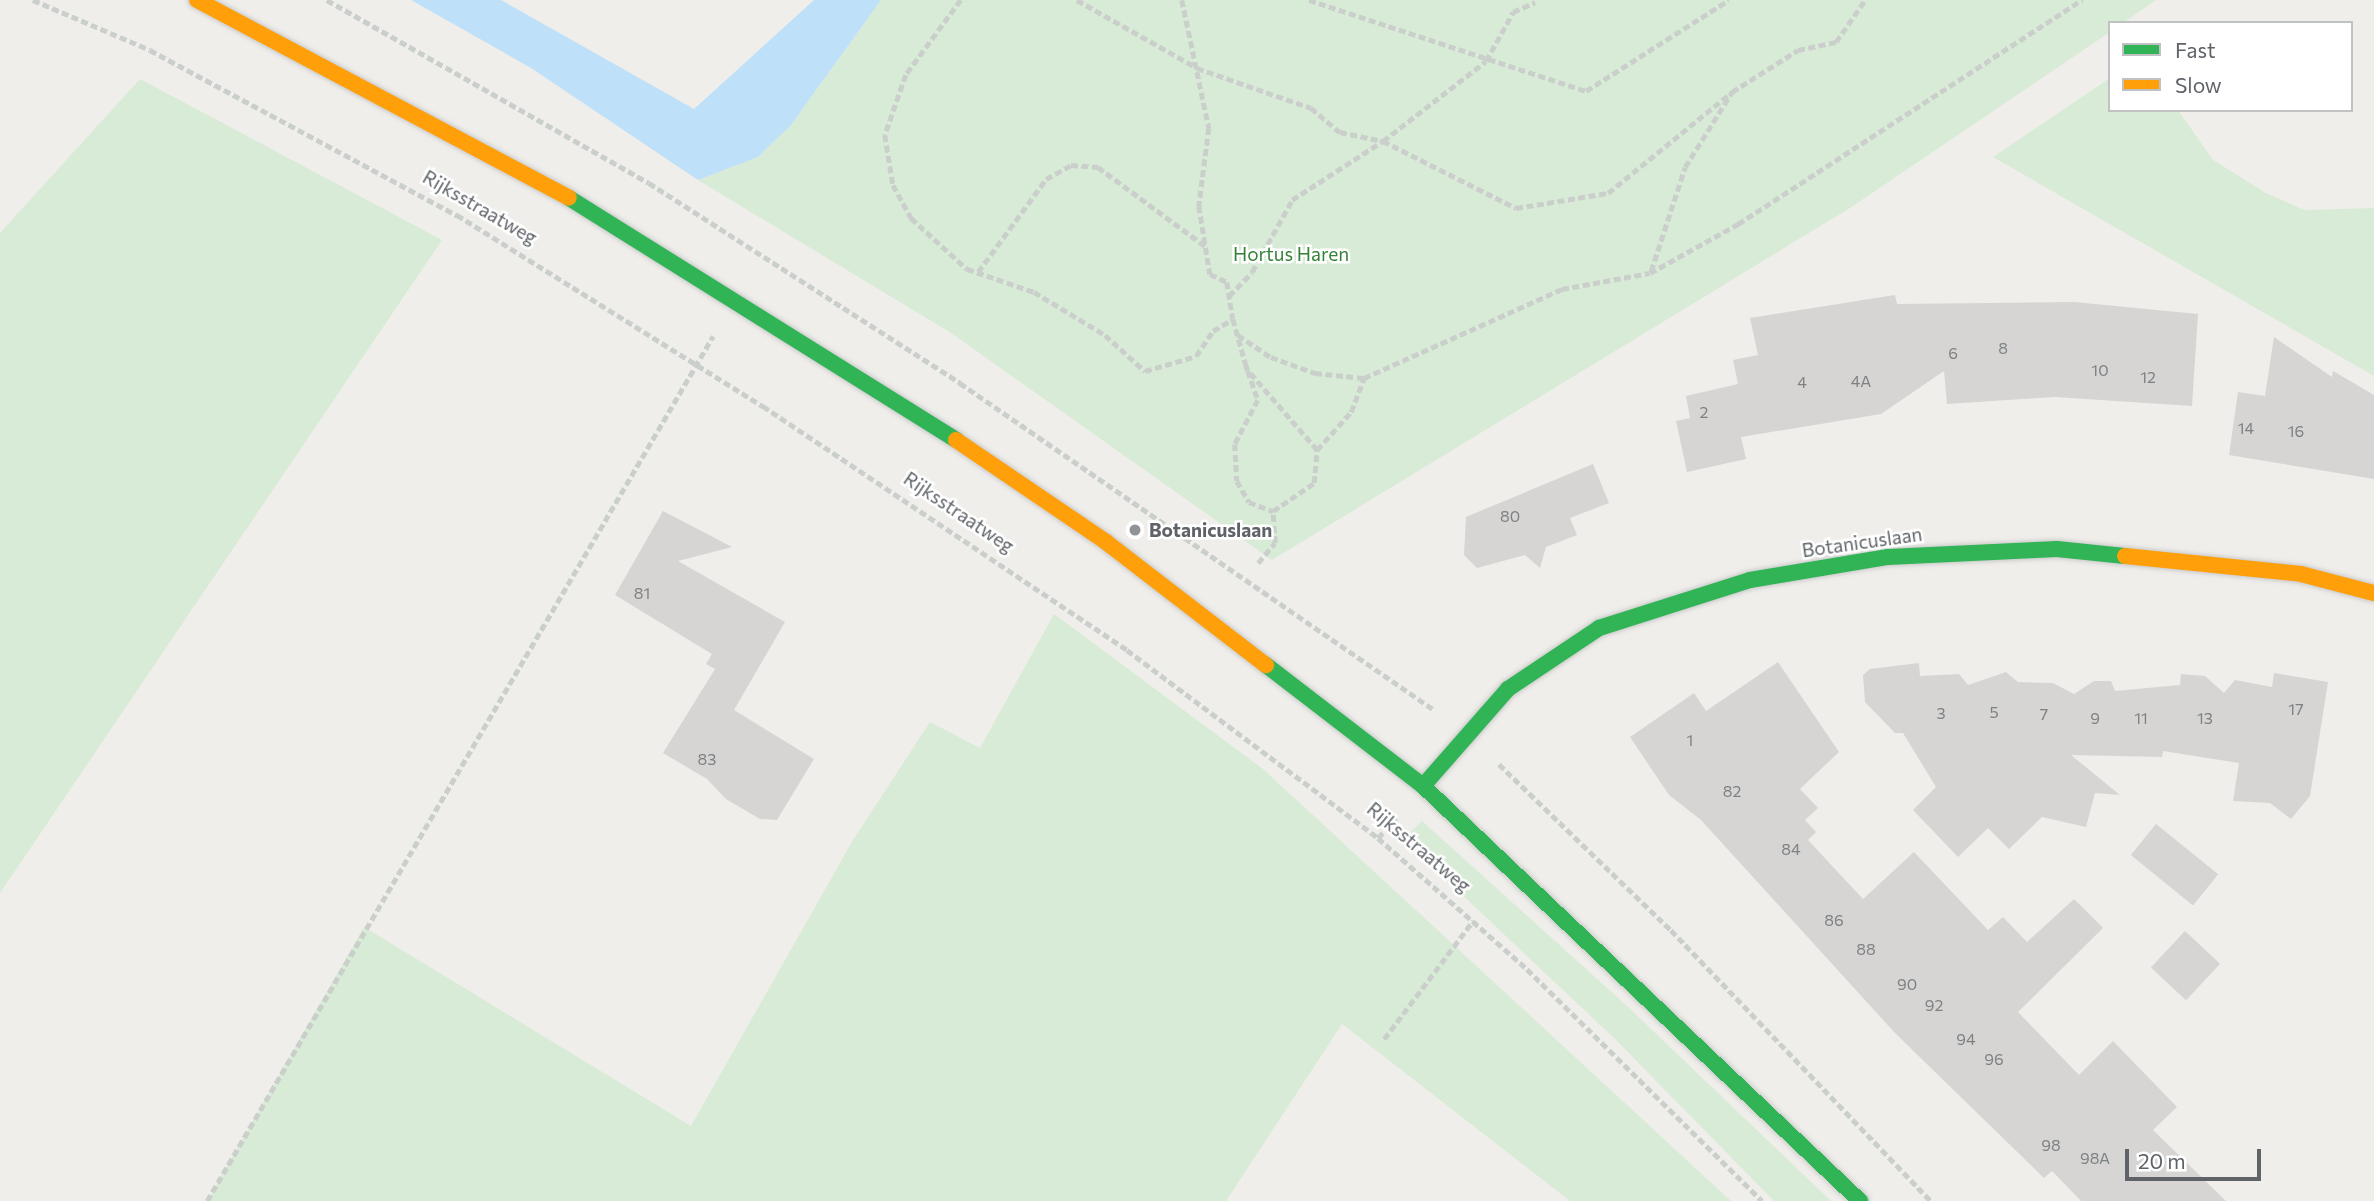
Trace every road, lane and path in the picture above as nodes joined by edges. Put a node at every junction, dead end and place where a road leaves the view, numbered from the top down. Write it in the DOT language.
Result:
graph roads {
  1 [pos="33,0"];
  2 [pos="197,0"];
  3 [pos="961,0"];
  4 [pos="1077,0"];
  5 [pos="1182,0"];
  6 [pos="1309,0"];
  7 [pos="1729,0"];
  8 [pos="1865,0"];
  9 [pos="2082,0"];
  10 [pos="1537,1"];
  11 [pos="1486,61"];
  12 [pos="1197,68"];
  13 [pos="1732,92"];
  14 [pos="1383,141"];
  15 [pos="1205,246"];
  16 [pos="978,272"];
  17 [pos="1650,273"];
  18 [pos="1229,296"];
  19 [pos="734,299"];
  20 [pos="1233,319"];
  21 [pos="1238,335"];
  22 [pos="697,364"];
  23 [pos="1248,371"];
  24 [pos="1364,378"];
  25 [pos="1317,450"];
  26 [pos="1273,511"];
  27 [pos="1258,563"];
  28 [pos="2374,593"];
  29 [pos="1468,735"];
  30 [pos="1423,786"];
  31 [pos="1473,921"];
  32 [pos="1384,1038"];
  33 [pos="207,1201"];
  34 [pos="1762,1201"];
  35 [pos="1860,1201"];
  36 [pos="1931,1201"];
  1 -- 22 [label="path, Rijksstraatweg"];
  2 -- 19 [label="main road"];
  3 -- 16 [label="path"];
  4 -- 12 [label="path"];
  5 -- 12 [label="path"];
  6 -- 11 [label="path"];
  7 -- 11 [label="path"];
  8 -- 13 [label="path"];
  9 -- 17 [label="path"];
  10 -- 11 [label="path"];
  11 -- 14 [label="path"];
  12 -- 14 [label="path"];
  12 -- 15 [label="path"];
  13 -- 14 [label="path"];
  13 -- 17 [label="path"];
  14 -- 18 [label="path"];
  15 -- 16 [label="path"];
  15 -- 18 [label="path"];
  16 -- 20 [label="path"];
  17 -- 24 [label="path"];
  18 -- 20 [label="path"];
  19 -- 22 [label="path"];
  19 -- 30 [label="main road"];
  20 -- 21 [label="path"];
  21 -- 23 [label="path"];
  21 -- 24 [label="path"];
  22 -- 31 [label="path, Rijksstraatweg"];
  22 -- 33 [label="path"];
  23 -- 25 [label="path"];
  23 -- 26 [label="path"];
  24 -- 25 [label="path"];
  25 -- 26 [label="path"];
  26 -- 27 [label="path"];
  28 -- 29 [label="main road, Botanicuslaan"];
  29 -- 30 [label="main road, Botanicuslaan"];
  29 -- 36 [label="path"];
  30 -- 35 [label="main road"];
  31 -- 32 [label="path"];
  31 -- 34 [label="path, Rijksstraatweg"];
}
